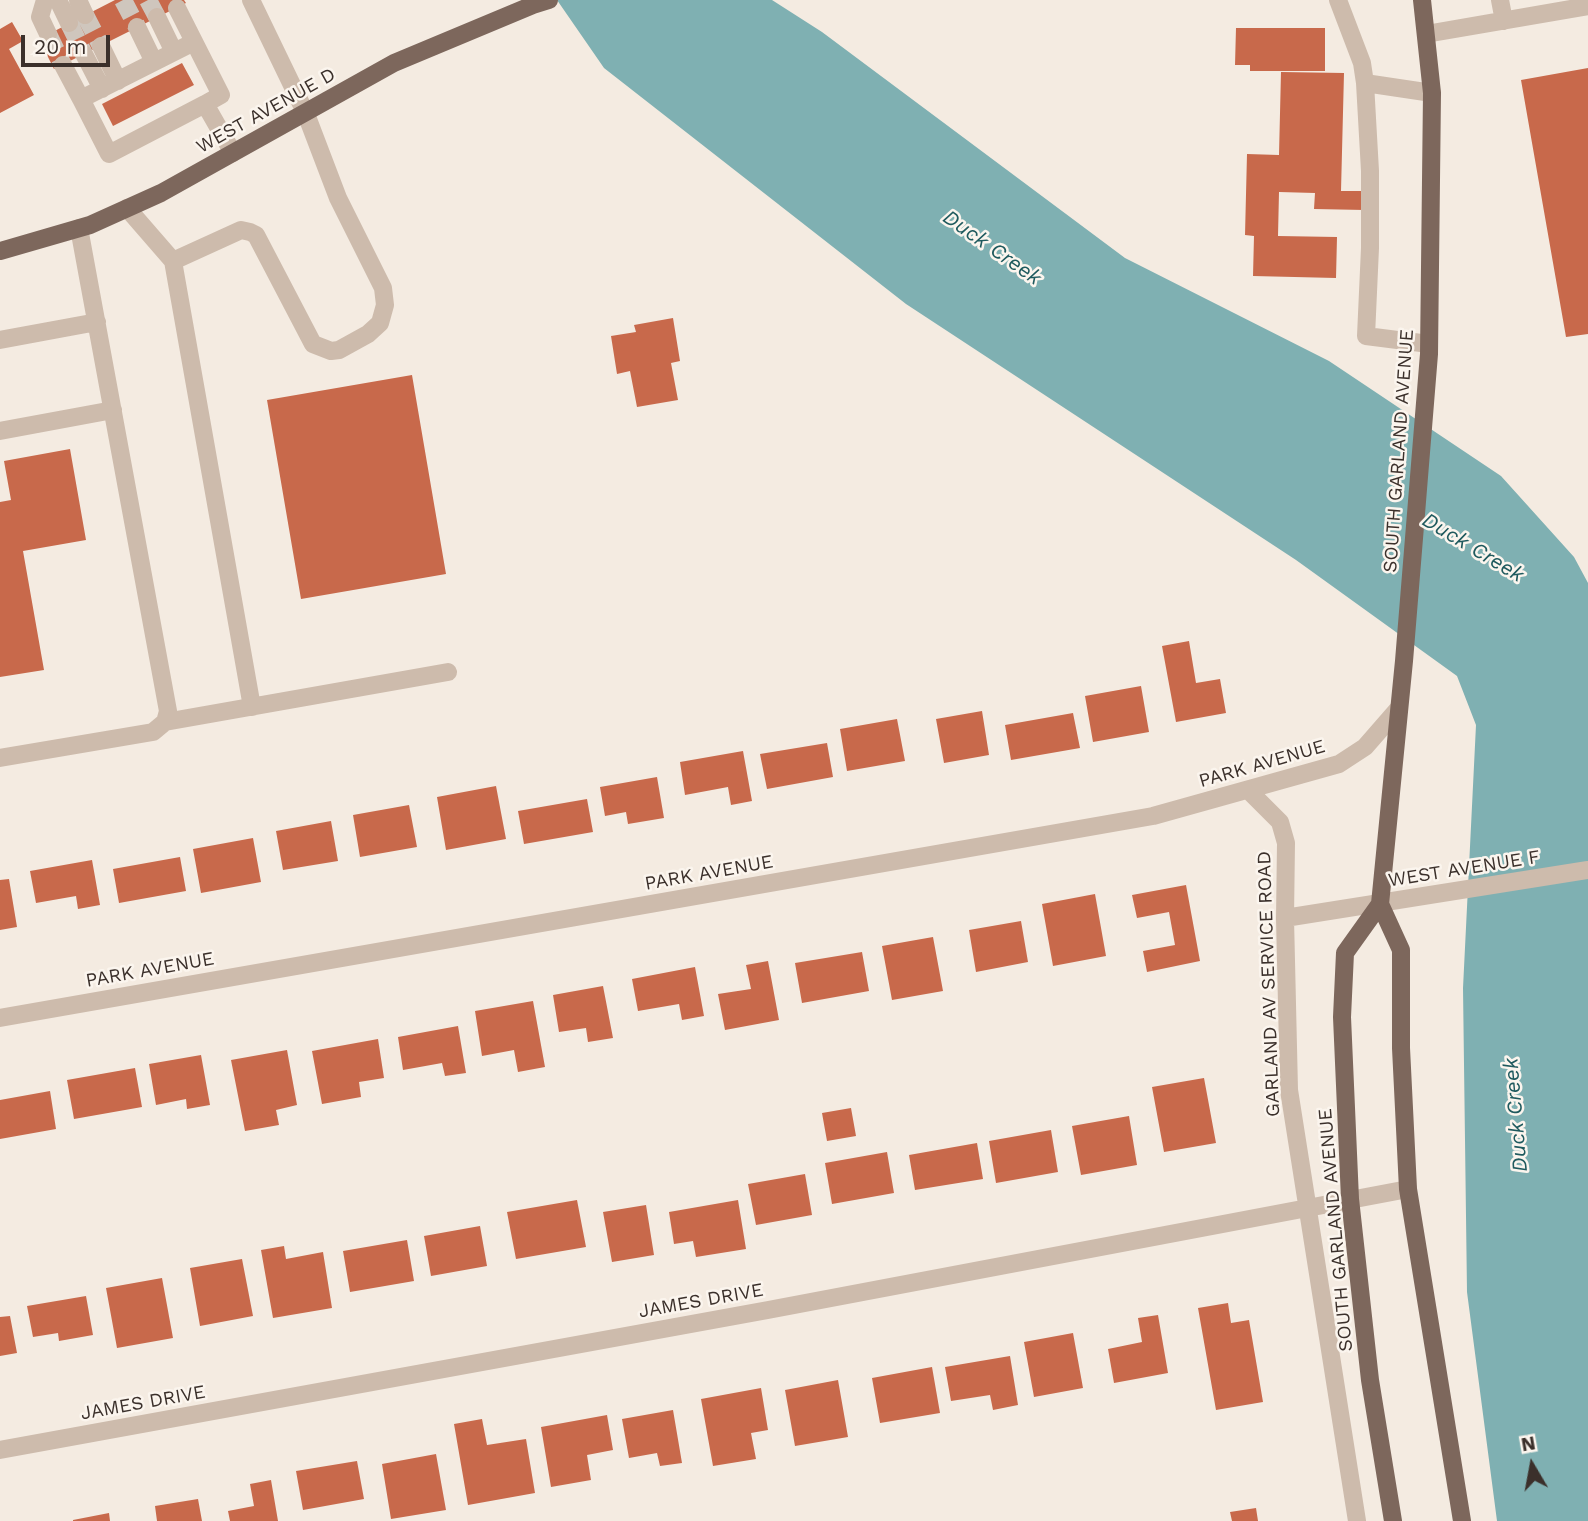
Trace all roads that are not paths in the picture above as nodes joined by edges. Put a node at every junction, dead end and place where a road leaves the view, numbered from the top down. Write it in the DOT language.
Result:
graph roads {
  1 [pos="45,0"];
  2 [pos="58,0"];
  3 [pos="251,0"];
  4 [pos="549,0"];
  5 [pos="1338,0"];
  6 [pos="1422,0"];
  7 [pos="1500,0"];
  8 [pos="1588,6"];
  9 [pos="177,8"];
  10 [pos="78,13"];
  11 [pos="157,17"];
  12 [pos="1504,21"];
  13 [pos="137,27"];
  14 [pos="48,34"];
  15 [pos="1426,34"];
  16 [pos="194,42"];
  17 [pos="93,50"];
  18 [pos="174,52"];
  19 [pos="154,62"];
  20 [pos="63,65"];
  21 [pos="1366,83"];
  22 [pos="110,85"];
  23 [pos="1432,93"];
  24 [pos="81,99"];
  25 [pos="205,104"];
  26 [pos="306,114"];
  27 [pos="233,153"];
  28 [pos="127,208"];
  29 [pos="79,228"];
  30 [pos="0,251"];
  31 [pos="173,261"];
  32 [pos="97,322"];
  33 [pos="0,340"];
  34 [pos="1429,349"];
  35 [pos="113,410"];
  36 [pos="0,431"];
  37 [pos="448,672"];
  38 [pos="252,707"];
  39 [pos="1399,708"];
  40 [pos="165,722"];
  41 [pos="0,758"];
  42 [pos="1248,790"];
  43 [pos="1588,870"];
  44 [pos="1380,904"];
  45 [pos="1285,918"];
  46 [pos="0,1018"];
  47 [pos="1408,1188"];
  48 [pos="1350,1199"];
  49 [pos="1306,1207"];
  50 [pos="0,1450"];
  51 [pos="1357,1521"];
  52 [pos="1393,1521"];
  53 [pos="1462,1521"];
  1 -- 14 [label="street"];
  2 -- 10 [label="street"];
  3 -- 26 [label="street"];
  4 -- 26 [label="main road, WEST AVENUE D"];
  5 -- 21 [label="street"];
  6 -- 15 [label="main road, SOUTH GARLAND AVENUE"];
  7 -- 12 [label="street"];
  8 -- 12 [label="street"];
  9 -- 16 [label="street"];
  11 -- 18 [label="street"];
  12 -- 15 [label="street"];
  13 -- 19 [label="street"];
  15 -- 23 [label="main road, SOUTH GARLAND AVENUE"];
  16 -- 18 [label="street"];
  16 -- 25 [label="street"];
  17 -- 22 [label="street"];
  18 -- 19 [label="street"];
  19 -- 22 [label="street"];
  20 -- 24 [label="street"];
  21 -- 23 [label="street"];
  21 -- 34 [label="street"];
  22 -- 24 [label="street"];
  23 -- 34 [label="main road, SOUTH GARLAND AVENUE"];
  24 -- 25 [label="street"];
  25 -- 27 [label="street"];
  26 -- 27 [label="main road, WEST AVENUE D"];
  26 -- 31 [label="street"];
  27 -- 28 [label="main road, WEST AVENUE D"];
  28 -- 29 [label="main road, WEST AVENUE D"];
  28 -- 31 [label="street"];
  29 -- 30 [label="main road, WEST AVENUE D"];
  29 -- 32 [label="street"];
  31 -- 38 [label="street"];
  32 -- 33 [label="street"];
  32 -- 35 [label="street"];
  34 -- 39 [label="main road, SOUTH GARLAND AVENUE"];
  35 -- 36 [label="street"];
  35 -- 40 [label="street"];
  37 -- 38 [label="street"];
  38 -- 40 [label="street"];
  39 -- 42 [label="street, PARK AVENUE"];
  39 -- 44 [label="main road, SOUTH GARLAND AVENUE"];
  40 -- 41 [label="street"];
  42 -- 45 [label="street, GARLAND AV SERVICE ROAD"];
  42 -- 46 [label="street, PARK AVENUE"];
  43 -- 44 [label="street, WEST AVENUE F"];
  44 -- 45 [label="street, WEST AVENUE F"];
  44 -- 47 [label="main road"];
  44 -- 48 [label="main road, SOUTH GARLAND AVENUE"];
  45 -- 49 [label="street, GARLAND AV SERVICE ROAD"];
  47 -- 48 [label="street, JAMES DRIVE"];
  47 -- 53 [label="main road"];
  48 -- 49 [label="street, JAMES DRIVE"];
  48 -- 52 [label="main road, SOUTH GARLAND AVENUE"];
  49 -- 50 [label="street, JAMES DRIVE"];
  49 -- 51 [label="street, GARLAND AV SERVICE ROAD"];
}
